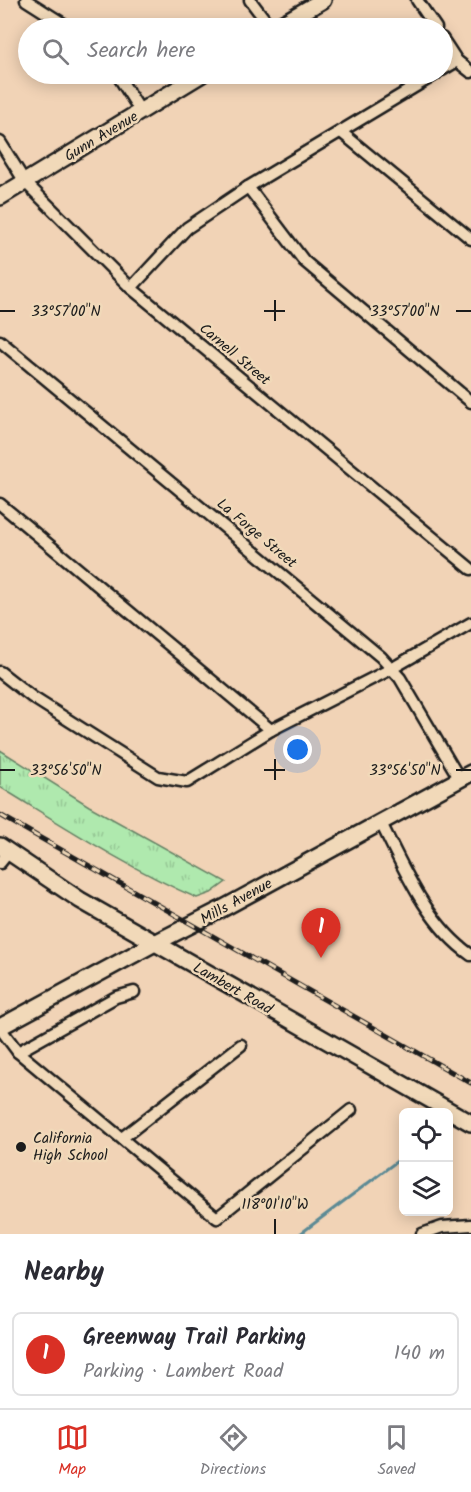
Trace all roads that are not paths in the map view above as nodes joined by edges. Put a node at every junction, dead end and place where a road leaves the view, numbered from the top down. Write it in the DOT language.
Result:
graph roads {
  1 [pos="26,0"];
  2 [pos="250,0"];
  3 [pos="323,0"];
  4 [pos="417,0"];
  5 [pos="54,18"];
  6 [pos="264,18"];
  7 [pos="292,18"];
  8 [pos="429,18"];
  9 [pos="453,55"];
  10 [pos="457,61"];
  11 [pos="453,63"];
  12 [pos="471,72"];
  13 [pos="123,84"];
  14 [pos="186,84"];
  15 [pos="420,84"];
  16 [pos="141,112"];
  17 [pos="341,132"];
  18 [pos="0,142"];
  19 [pos="25,182"];
  20 [pos="248,187"];
  21 [pos="0,197"];
  22 [pos="471,239"];
  23 [pos="131,288"];
  24 [pos="0,341"];
  25 [pos="471,402"];
  26 [pos="0,504"];
  27 [pos="471,569"];
  28 [pos="471,623"];
  29 [pos="391,669"];
  30 [pos="0,672"];
  31 [pos="272,730"];
  32 [pos="465,775"];
  33 [pos="381,823"];
  34 [pos="3,854"];
  35 [pos="155,943"];
  36 [pos="471,955"];
  37 [pos="134,992"];
  38 [pos="0,1028"];
  39 [pos="241,1045"];
  40 [pos="18,1052"];
  41 [pos="351,1110"];
  42 [pos="471,1123"];
  43 [pos="123,1138"];
  44 [pos="471,1225"];
  45 [pos="422,1234"];
  1 -- 5 [label="street"];
  2 -- 6 [label="street"];
  3 -- 7 [label="main road"];
  4 -- 8 [label="street"];
  9 -- 10 [label="street"];
  10 -- 11 [label="street"];
  10 -- 12 [label="street"];
  13 -- 16 [label="street"];
  14 -- 16 [label="main road, Gunn Avenue"];
  15 -- 17 [label="street"];
  16 -- 19 [label="main road, Gunn Avenue"];
  17 -- 20 [label="street"];
  17 -- 22 [label="street"];
  18 -- 19 [label="street, Carnell Street"];
  19 -- 21 [label="main road, Gunn Avenue"];
  19 -- 23 [label="street, Carnell Street"];
  20 -- 23 [label="street"];
  20 -- 25 [label="street"];
  23 -- 27 [label="street, Carnell Street"];
  24 -- 29 [label="street, La Forge Street"];
  26 -- 31 [label="street"];
  28 -- 29 [label="street"];
  29 -- 31 [label="street"];
  29 -- 32 [label="street, La Forge Street"];
  30 -- 31 [label="street"];
  32 -- 33 [label="main road, Mills Avenue"];
  33 -- 35 [label="main road, Mills Avenue"];
  33 -- 36 [label="street"];
  34 -- 35 [label="main road, Lambert Road"];
  35 -- 38 [label="main road, Mills Avenue"];
  35 -- 42 [label="main road, Lambert Road"];
  37 -- 40 [label="street"];
  38 -- 40 [label="street"];
  39 -- 43 [label="street"];
  40 -- 43 [label="street"];
  41 -- 43 [label="street"];
  44 -- 45 [label="street"];
}
